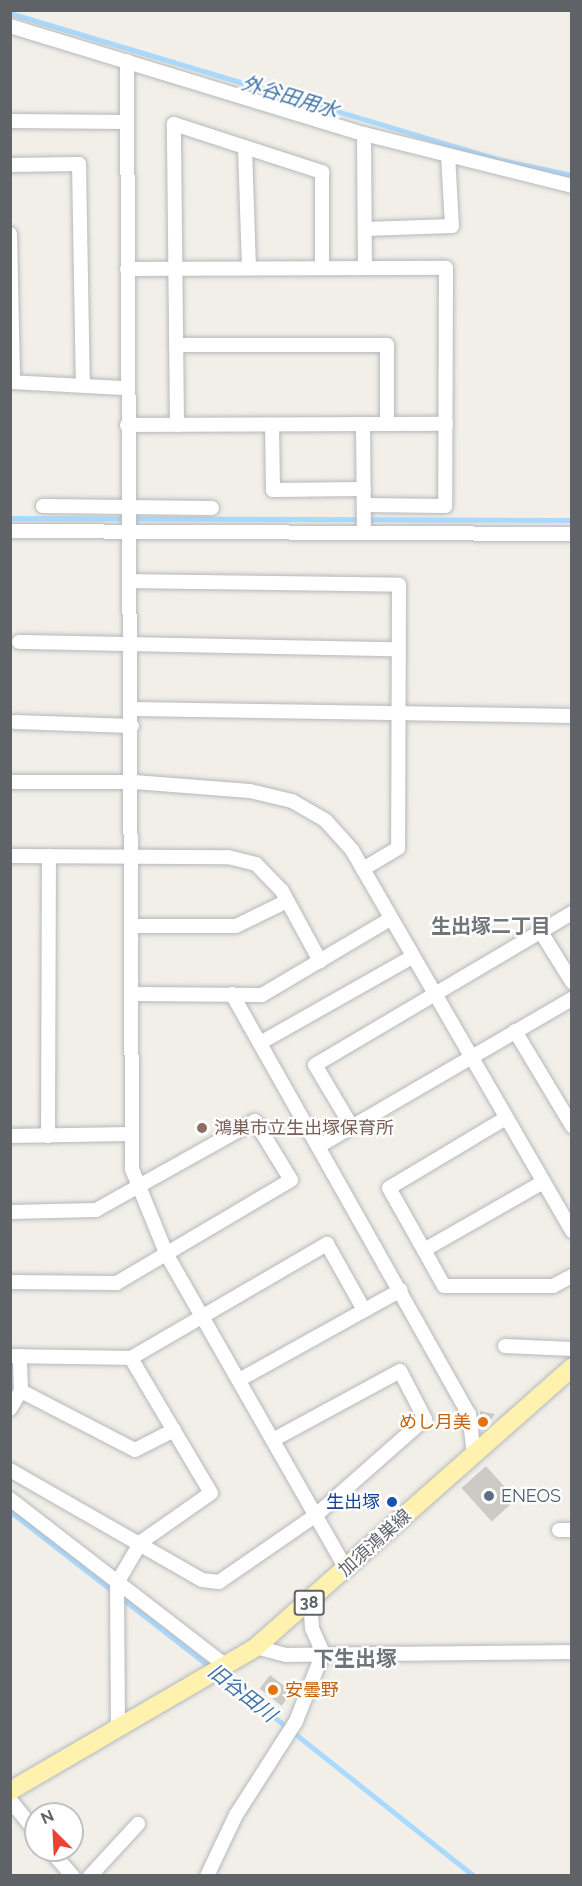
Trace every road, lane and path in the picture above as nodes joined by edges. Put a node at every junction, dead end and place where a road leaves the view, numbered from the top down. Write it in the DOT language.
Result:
graph roads {
  1 [pos="10,27"];
  2 [pos="127,61"];
  3 [pos="10,121"];
  4 [pos="127,122"];
  5 [pos="364,134"];
  6 [pos="245,148"];
  7 [pos="448,155"];
  8 [pos="10,165"];
  9 [pos="572,186"];
  10 [pos="365,229"];
  11 [pos="10,234"];
  12 [pos="322,267"];
  13 [pos="365,267"];
  14 [pos="249,268"];
  15 [pos="127,269"];
  16 [pos="174,269"];
  17 [pos="12,310"];
  18 [pos="176,345"];
  19 [pos="12,382"];
  20 [pos="83,386"];
  21 [pos="125,388"];
  22 [pos="363,424"];
  23 [pos="387,424"];
  24 [pos="447,424"];
  25 [pos="127,425"];
  26 [pos="177,425"];
  27 [pos="272,425"];
  28 [pos="364,489"];
  29 [pos="43,506"];
  30 [pos="364,506"];
  31 [pos="127,507"];
  32 [pos="212,508"];
  33 [pos="10,531"];
  34 [pos="128,532"];
  35 [pos="364,532"];
  36 [pos="572,534"];
  37 [pos="129,580"];
  38 [pos="19,642"];
  39 [pos="130,646"];
  40 [pos="399,649"];
  41 [pos="132,709"];
  42 [pos="400,713"];
  43 [pos="572,716"];
  44 [pos="15,722"];
  45 [pos="132,726"];
  46 [pos="10,782"];
  47 [pos="134,782"];
  48 [pos="133,855"];
  49 [pos="10,856"];
  50 [pos="49,856"];
  51 [pos="363,870"];
  52 [pos="287,901"];
  53 [pos="572,913"];
  54 [pos="390,919"];
  55 [pos="132,926"];
  56 [pos="541,932"];
  57 [pos="412,957"];
  58 [pos="320,961"];
  59 [pos="572,982"];
  60 [pos="131,994"];
  61 [pos="232,994"];
  62 [pos="436,995"];
  63 [pos="572,999"];
  64 [pos="515,1031"];
  65 [pos="260,1042"];
  66 [pos="470,1057"];
  67 [pos="506,1118"];
  68 [pos="572,1126"];
  69 [pos="352,1127"];
  70 [pos="129,1134"];
  71 [pos="10,1136"];
  72 [pos="48,1136"];
  73 [pos="319,1146"];
  74 [pos="543,1182"];
  75 [pos="137,1190"];
  76 [pos="10,1212"];
  77 [pos="572,1231"];
  78 [pos="424,1250"];
  79 [pos="167,1255"];
  80 [pos="572,1276"];
  81 [pos="10,1282"];
  82 [pos="401,1290"];
  83 [pos="364,1310"];
  84 [pos="202,1317"];
  85 [pos="505,1346"];
  86 [pos="572,1349"];
  87 [pos="15,1356"];
  88 [pos="132,1358"];
  89 [pos="572,1366"];
  90 [pos="239,1380"];
  91 [pos="21,1391"];
  92 [pos="10,1409"];
  93 [pos="174,1430"];
  94 [pos="273,1440"];
  95 [pos="474,1454"];
  96 [pos="10,1470"];
  97 [pos="10,1499"];
  98 [pos="316,1515"];
  99 [pos="141,1542"];
  100 [pos="346,1569"];
  101 [pos="117,1583"];
  102 [pos="310,1602"];
  103 [pos="256,1647"];
  104 [pos="572,1652"];
  105 [pos="323,1653"];
  106 [pos="227,1667"];
  107 [pos="118,1730"];
  108 [pos="10,1791"];
  109 [pos="10,1800"];
  110 [pos="24,1817"];
  111 [pos="138,1824"];
  112 [pos="62,1862"];
  113 [pos="74,1875"];
  114 [pos="90,1875"];
  115 [pos="208,1875"];
  1 -- 2 [label="street"];
  2 -- 4 [label="street"];
  2 -- 5 [label="street"];
  3 -- 4 [label="street"];
  4 -- 15 [label="street"];
  5 -- 7 [label="street"];
  5 -- 10 [label="street"];
  6 -- 12 [label="street"];
  6 -- 14 [label="street"];
  6 -- 16 [label="street"];
  7 -- 9 [label="street"];
  7 -- 10 [label="street"];
  8 -- 20 [label="street"];
  10 -- 13 [label="street"];
  11 -- 17 [label="street"];
  12 -- 13 [label="street"];
  12 -- 14 [label="street"];
  13 -- 24 [label="street"];
  14 -- 16 [label="street"];
  15 -- 16 [label="street"];
  15 -- 21 [label="street"];
  16 -- 18 [label="street"];
  17 -- 19 [label="street"];
  18 -- 23 [label="street"];
  18 -- 26 [label="street"];
  19 -- 20 [label="street"];
  20 -- 21 [label="street"];
  21 -- 25 [label="street"];
  22 -- 23 [label="street"];
  22 -- 27 [label="street"];
  22 -- 28 [label="street"];
  23 -- 24 [label="street"];
  24 -- 30 [label="street"];
  25 -- 26 [label="street"];
  25 -- 31 [label="street"];
  26 -- 27 [label="street"];
  27 -- 28 [label="street"];
  28 -- 30 [label="street"];
  29 -- 31 [label="street"];
  30 -- 35 [label="street"];
  31 -- 32 [label="street"];
  31 -- 34 [label="street"];
  33 -- 34 [label="street"];
  34 -- 35 [label="street"];
  34 -- 37 [label="street"];
  35 -- 36 [label="street"];
  37 -- 39 [label="street"];
  37 -- 40 [label="street"];
  38 -- 39 [label="street"];
  39 -- 40 [label="street"];
  39 -- 41 [label="street"];
  40 -- 42 [label="street"];
  41 -- 42 [label="street"];
  41 -- 45 [label="street"];
  42 -- 43 [label="street"];
  42 -- 51 [label="street"];
  44 -- 45 [label="street"];
  45 -- 47 [label="street"];
  46 -- 47 [label="street"];
  47 -- 48 [label="street"];
  47 -- 51 [label="street"];
  48 -- 50 [label="street"];
  48 -- 52 [label="street"];
  48 -- 55 [label="street"];
  49 -- 50 [label="street"];
  50 -- 72 [label="street"];
  51 -- 54 [label="street"];
  52 -- 55 [label="street"];
  52 -- 58 [label="street"];
  53 -- 56 [label="street"];
  54 -- 57 [label="street"];
  54 -- 58 [label="street"];
  55 -- 60 [label="street"];
  56 -- 59 [label="street"];
  56 -- 62 [label="street"];
  57 -- 62 [label="street"];
  57 -- 65 [label="street"];
  58 -- 61 [label="street"];
  60 -- 61 [label="street"];
  60 -- 70 [label="street"];
  61 -- 65 [label="street"];
  62 -- 66 [label="street"];
  62 -- 69 [label="street"];
  63 -- 64 [label="street"];
  64 -- 66 [label="street"];
  64 -- 68 [label="street"];
  65 -- 73 [label="street"];
  66 -- 67 [label="street"];
  66 -- 69 [label="street"];
  67 -- 74 [label="street"];
  67 -- 78 [label="street"];
  69 -- 73 [label="street"];
  70 -- 72 [label="street"];
  70 -- 75 [label="street"];
  71 -- 72 [label="street"];
  73 -- 82 [label="street"];
  74 -- 77 [label="street"];
  74 -- 78 [label="street"];
  75 -- 76 [label="street"];
  75 -- 79 [label="street"];
  75 -- 79 [label="street"];
  78 -- 80 [label="street"];
  79 -- 81 [label="street"];
  79 -- 84 [label="street"];
  82 -- 83 [label="street"];
  82 -- 95 [label="street"];
  83 -- 84 [label="street"];
  83 -- 90 [label="street"];
  84 -- 88 [label="street"];
  84 -- 90 [label="street"];
  85 -- 86 [label="street"];
  87 -- 88 [label="street"];
  87 -- 91 [label="street"];
  88 -- 93 [label="street"];
  89 -- 95 [label="main road, 加須鴻巣線 / 38"];
  90 -- 94 [label="street"];
  91 -- 92 [label="street"];
  91 -- 93 [label="street"];
  93 -- 99 [label="street"];
  94 -- 98 [label="street"];
  94 -- 98 [label="street"];
  95 -- 100 [label="main road, 加須鴻巣線 / 38"];
  96 -- 99 [label="street"];
  97 -- 101 [label="street"];
  98 -- 99 [label="street"];
  98 -- 100 [label="street"];
  99 -- 101 [label="street"];
  100 -- 102 [label="main road, 加須鴻巣線 / 38"];
  101 -- 106 [label="street"];
  101 -- 107 [label="street"];
  102 -- 103 [label="main road, 加須鴻巣線 / 38"];
  102 -- 105 [label="street"];
  103 -- 105 [label="street"];
  103 -- 106 [label="main road, 加須鴻巣線 / 38"];
  104 -- 105 [label="street"];
  105 -- 115 [label="street"];
  106 -- 107 [label="main road, 加須鴻巣線 / 38"];
  107 -- 108 [label="main road, 加須鴻巣線 / 38"];
  109 -- 110 [label="street"];
  111 -- 114 [label="street"];
  112 -- 113 [label="street"];
}
